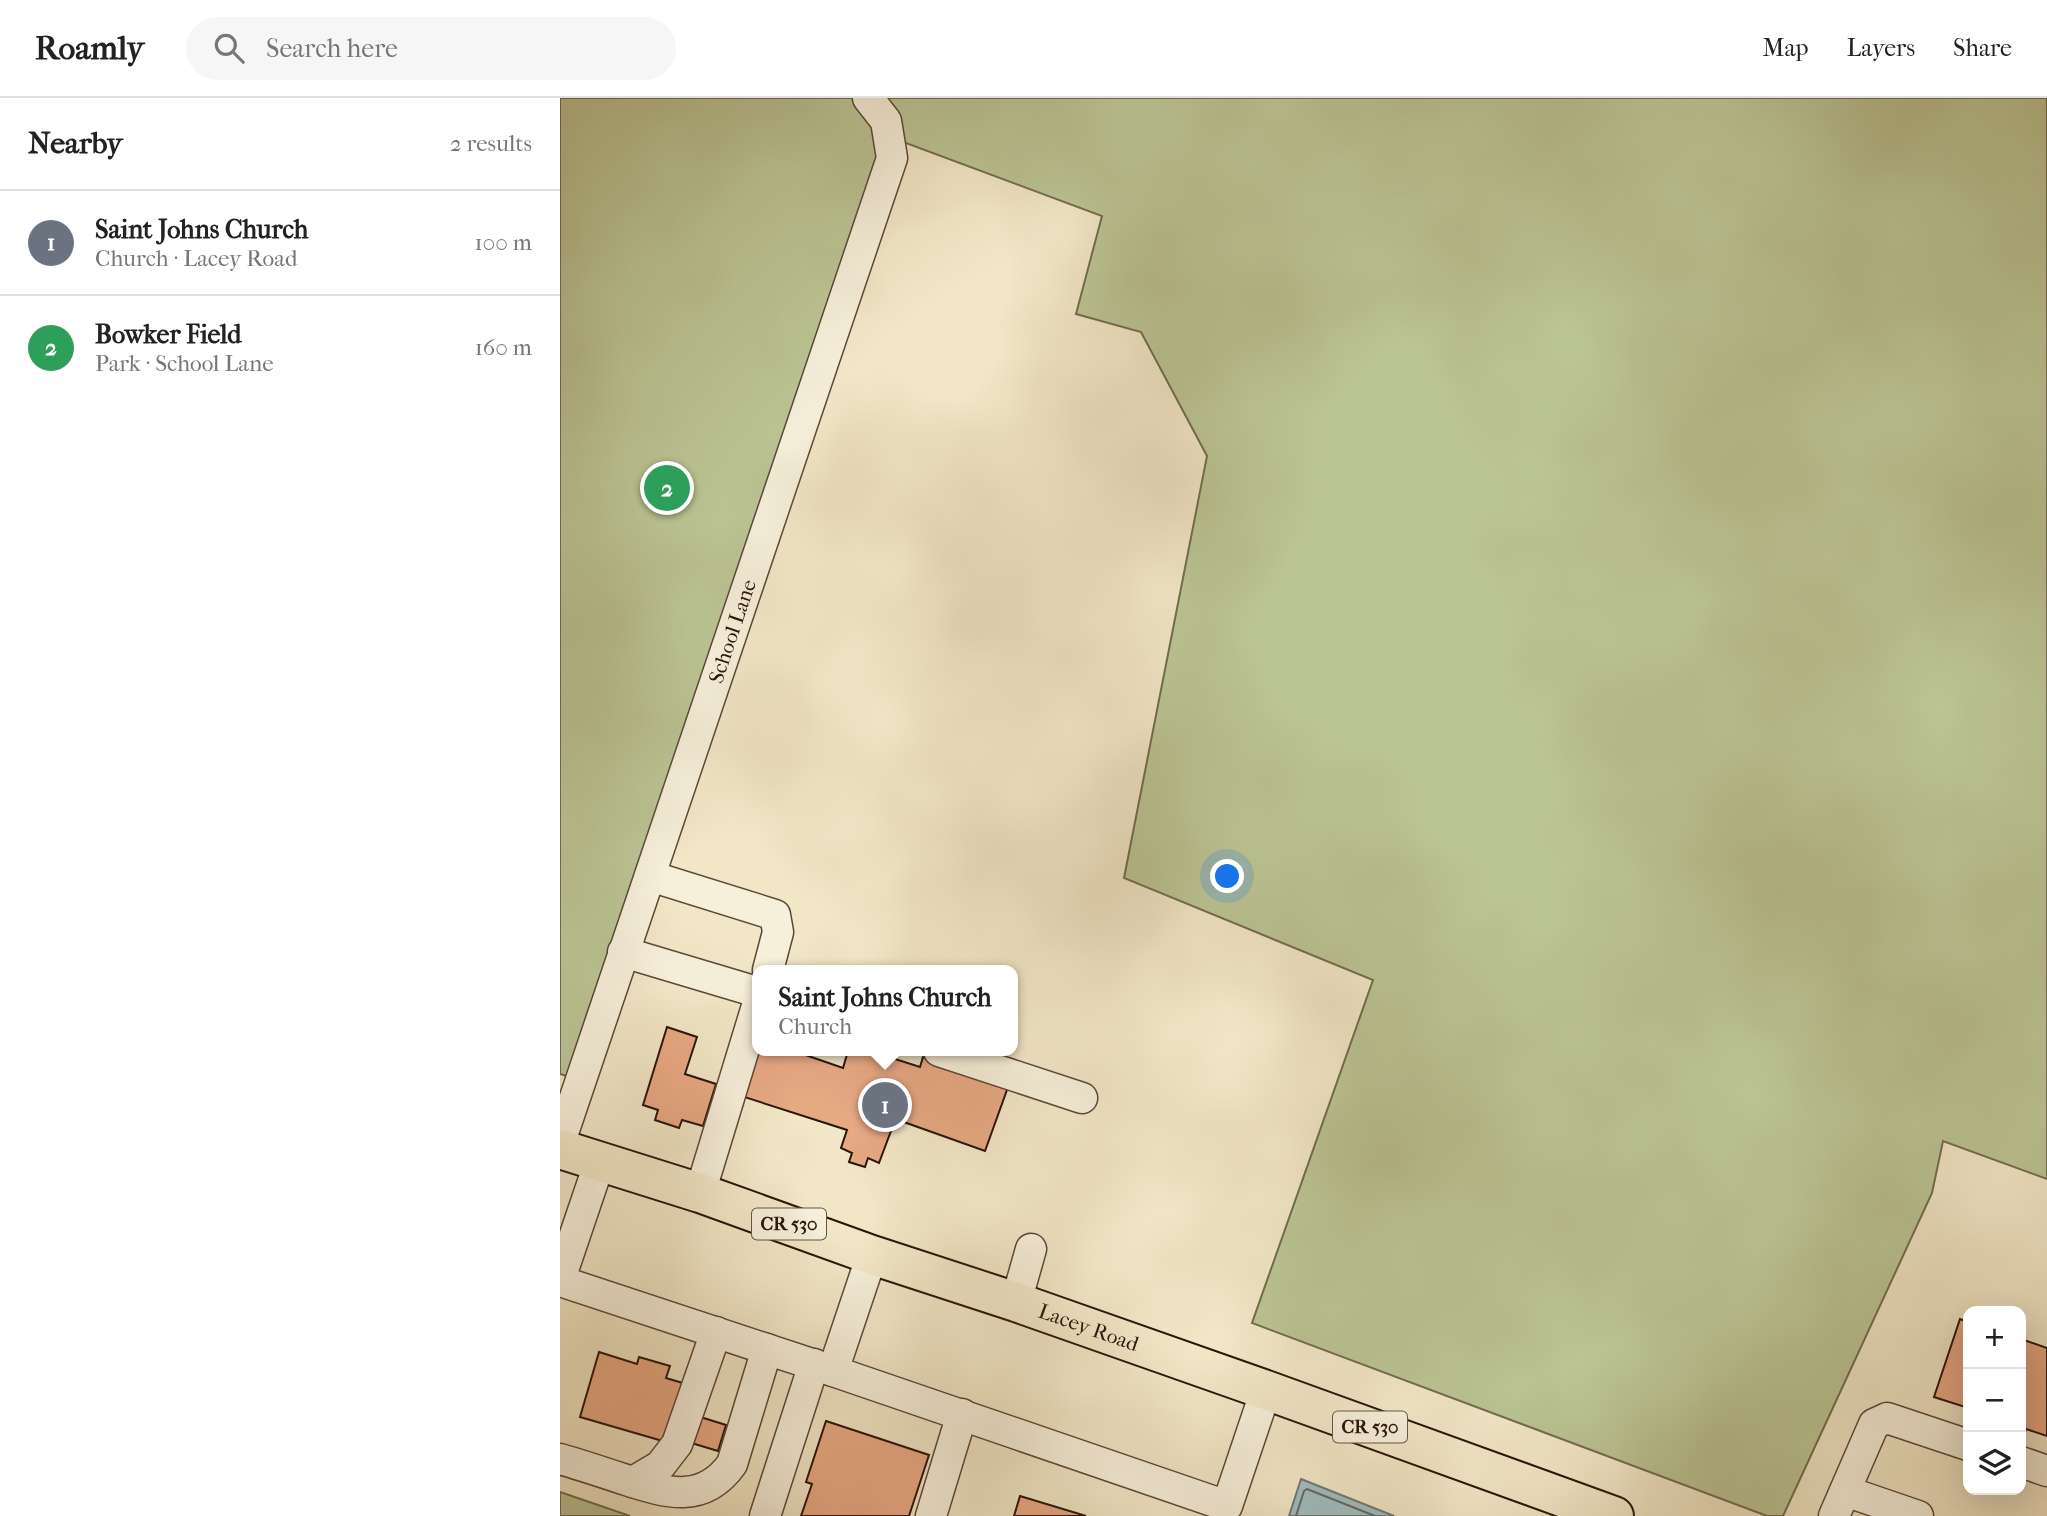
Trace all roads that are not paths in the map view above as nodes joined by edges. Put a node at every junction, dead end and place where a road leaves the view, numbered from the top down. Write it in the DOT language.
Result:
graph roads {
  1 [pos="882,106"];
  2 [pos="650,876"];
  3 [pos="623,952"];
  4 [pos="769,965"];
  5 [pos="752,991"];
  6 [pos="752,1022"];
  7 [pos="954,1056"];
  8 [pos="1082,1098"];
  9 [pos="560,1142"];
  10 [pos="560,1149"];
  11 [pos="600,1161"];
  12 [pos="699,1193"];
  13 [pos="1031,1250"];
  14 [pos="872,1255"];
  15 [pos="560,1280"];
  16 [pos="1016,1302"];
  17 [pos="725,1335"];
  18 [pos="766,1349"];
  19 [pos="824,1367"];
  20 [pos="1266,1390"];
  21 [pos="962,1414"];
  22 [pos="1963,1443"];
  23 [pos="560,1458"];
  24 [pos="2026,1464"];
  25 [pos="2047,1471"];
  26 [pos="642,1485"];
  27 [pos="1839,1503"];
  28 [pos="1225,1511"];
  29 [pos="765,1516"];
  30 [pos="931,1516"];
  31 [pos="1614,1516"];
  32 [pos="1919,1516"];
  1 -- 2 [label="street, School Lane"];
  2 -- 3 [label="street, School Lane"];
  2 -- 4 [label="street"];
  3 -- 5 [label="street"];
  3 -- 9 [label="street, School Lane"];
  6 -- 12 [label="street"];
  7 -- 8 [label="street"];
  10 -- 11 [label="main road, Lacey Road / CR 530"];
  11 -- 12 [label="main road, Lacey Road / CR 530"];
  11 -- 15 [label="street"];
  12 -- 14 [label="main road, Lacey Road / CR 530"];
  13 -- 16 [label="street"];
  14 -- 16 [label="main road, Lacey Road / CR 530"];
  14 -- 19 [label="street"];
  15 -- 17 [label="street"];
  16 -- 20 [label="main road, Lacey Road / CR 530"];
  17 -- 18 [label="street"];
  17 -- 26 [label="street"];
  18 -- 19 [label="street"];
  18 -- 26 [label="street"];
  19 -- 21 [label="street"];
  19 -- 29 [label="street"];
  20 -- 28 [label="street"];
  20 -- 31 [label="main road, Lacey Road / CR 530"];
  21 -- 28 [label="street"];
  21 -- 30 [label="street"];
  22 -- 27 [label="street"];
  23 -- 26 [label="street"];
  24 -- 25 [label="street"];
  27 -- 32 [label="street"];
}
